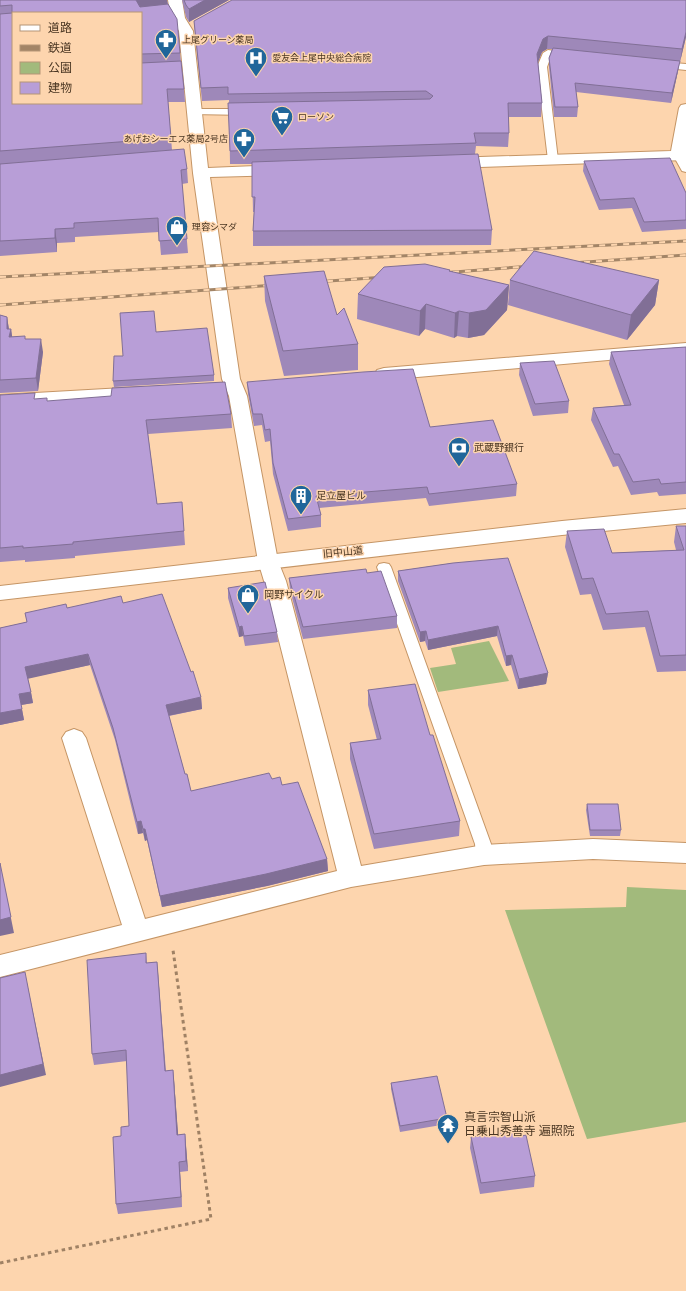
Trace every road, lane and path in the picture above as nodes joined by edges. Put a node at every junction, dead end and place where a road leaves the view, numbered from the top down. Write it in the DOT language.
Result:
graph roads {
  1 [pos="174,8"];
  2 [pos="578,56"];
  3 [pos="648,63"];
  4 [pos="686,67"];
  5 [pos="686,108"];
  6 [pos="258,111"];
  7 [pos="194,112"];
  8 [pos="183,157"];
  9 [pos="553,160"];
  10 [pos="683,160"];
  11 [pos="200,164"];
  12 [pos="436,164"];
  13 [pos="295,169"];
  14 [pos="686,348"];
  15 [pos="369,376"];
  16 [pos="156,392"];
  17 [pos="0,401"];
  18 [pos="686,516"];
  19 [pos="268,561"];
  20 [pos="384,567"];
  21 [pos="0,593"];
  22 [pos="74,738"];
  23 [pos="686,853"];
  24 [pos="484,855"];
  25 [pos="351,877"];
  26 [pos="170,924"];
  27 [pos="138,932"];
  28 [pos="0,966"];
  29 [pos="0,1263"];
  1 -- 7 [label="street"];
  2 -- 9 [label="lane"];
  3 -- 4 [label="lane"];
  5 -- 10 [label="street"];
  6 -- 7 [label="lane"];
  7 -- 11 [label="street"];
  8 -- 11 [label="street"];
  9 -- 10 [label="street"];
  9 -- 12 [label="street"];
  11 -- 13 [label="street"];
  11 -- 19 [label="street"];
  14 -- 15 [label="street"];
  16 -- 17 [label="street"];
  18 -- 19 [label="street, 旧中山道"];
  19 -- 21 [label="street, 旧中山道"];
  19 -- 25 [label="street"];
  20 -- 24 [label="lane"];
  22 -- 27 [label="street"];
  23 -- 24 [label="street"];
  24 -- 25 [label="street"];
  25 -- 26 [label="street"];
  26 -- 27 [label="street"];
  26 -- 29 [label="path"];
  27 -- 28 [label="street"];
}
